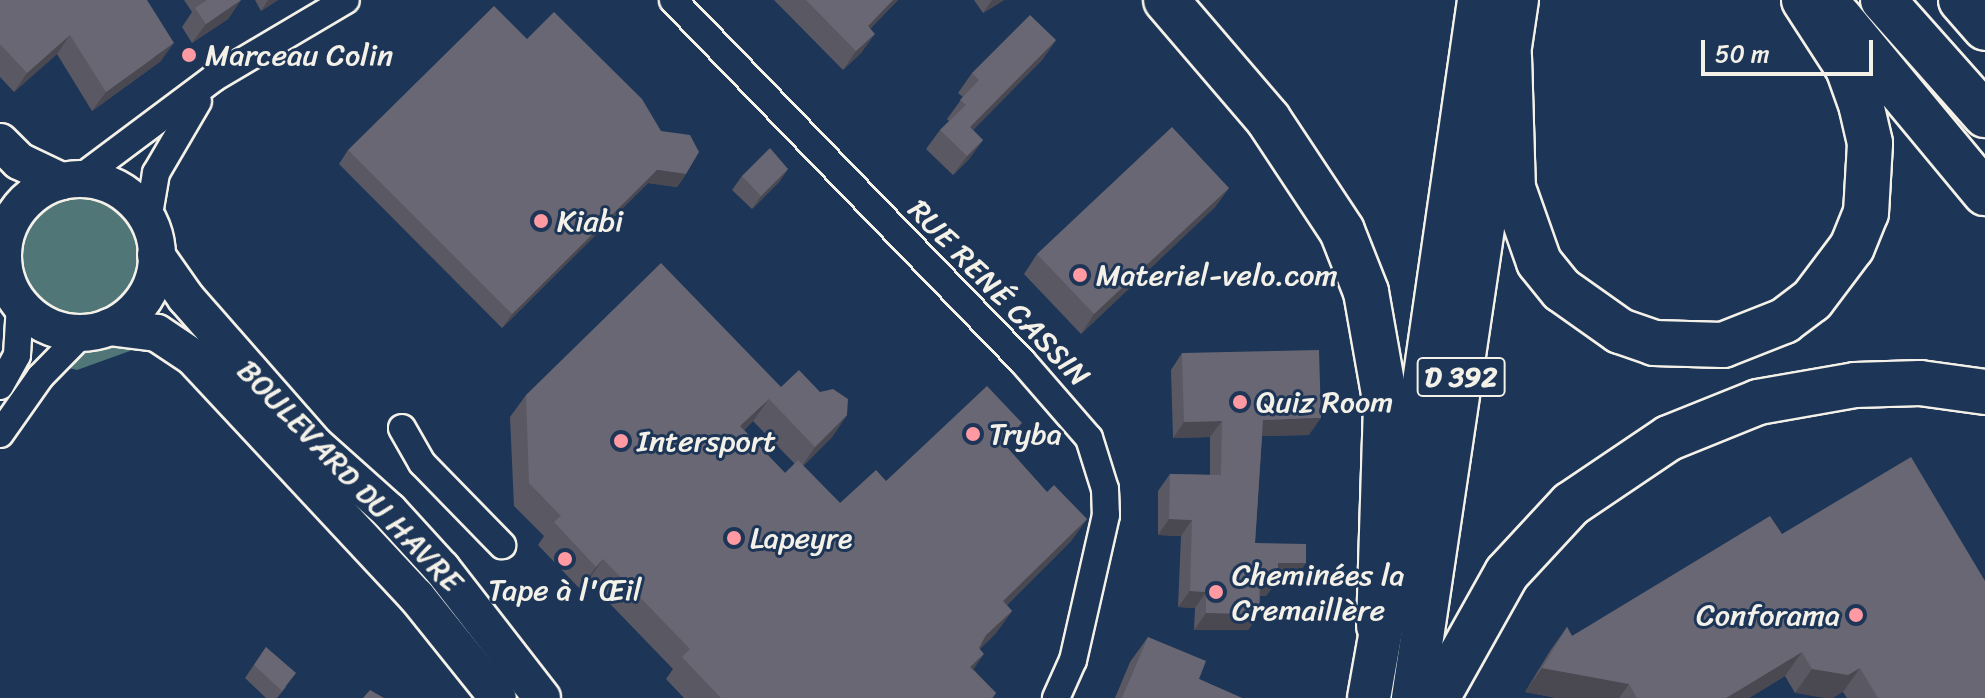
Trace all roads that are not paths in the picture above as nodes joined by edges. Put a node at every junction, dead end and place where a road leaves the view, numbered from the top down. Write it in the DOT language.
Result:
graph roads {
  1 [pos="346,0"];
  2 [pos="673,0"];
  3 [pos="1166,0"];
  4 [pos="1479,0"];
  5 [pos="1517,0"];
  6 [pos="1804,0"];
  7 [pos="1819,0"];
  8 [pos="1883,0"];
  9 [pos="1961,0"];
  10 [pos="1985,28"];
  11 [pos="1509,56"];
  12 [pos="214,78"];
  13 [pos="1985,115"];
  14 [pos="0,142"];
  15 [pos="70,180"];
  16 [pos="1985,193"];
  17 [pos="148,220"];
  18 [pos="3,225"];
  19 [pos="156,255"];
  20 [pos="20,304"];
  21 [pos="96,330"];
  22 [pos="0,386"];
  23 [pos="1985,392"];
  24 [pos="402,428"];
  25 [pos="0,434"];
  26 [pos="502,545"];
  27 [pos="1379,626"];
  28 [pos="498,698"];
  29 [pos="542,698"];
  30 [pos="1056,698"];
  31 [pos="1369,698"];
  32 [pos="1413,698"];
  33 [pos="1437,698"];
  1 -- 12 [label="street"];
  2 -- 30 [label="street, RUE RENÉ CASSIN"];
  3 -- 27 [label="highway"];
  4 -- 27 [label="main road, D 392"];
  5 -- 11 [label="main road, D 392"];
  6 -- 11 [label="highway"];
  7 -- 16 [label="highway"];
  8 -- 13 [label="highway"];
  9 -- 10 [label="highway"];
  11 -- 32 [label="main road, D 392"];
  12 -- 15 [label="street"];
  12 -- 17 [label="street"];
  14 -- 15 [label="main road"];
  15 -- 17 [label="main road"];
  15 -- 18 [label="main road"];
  17 -- 19 [label="main road"];
  18 -- 20 [label="main road"];
  19 -- 21 [label="main road"];
  19 -- 29 [label="main road, BOULEVARD DU HAVRE"];
  20 -- 21 [label="main road"];
  20 -- 22 [label="street"];
  21 -- 25 [label="street"];
  21 -- 28 [label="main road, BOULEVARD DU HAVRE"];
  23 -- 33 [label="highway"];
  24 -- 26 [label="street"];
  27 -- 31 [label="main road, D 392"];
}
